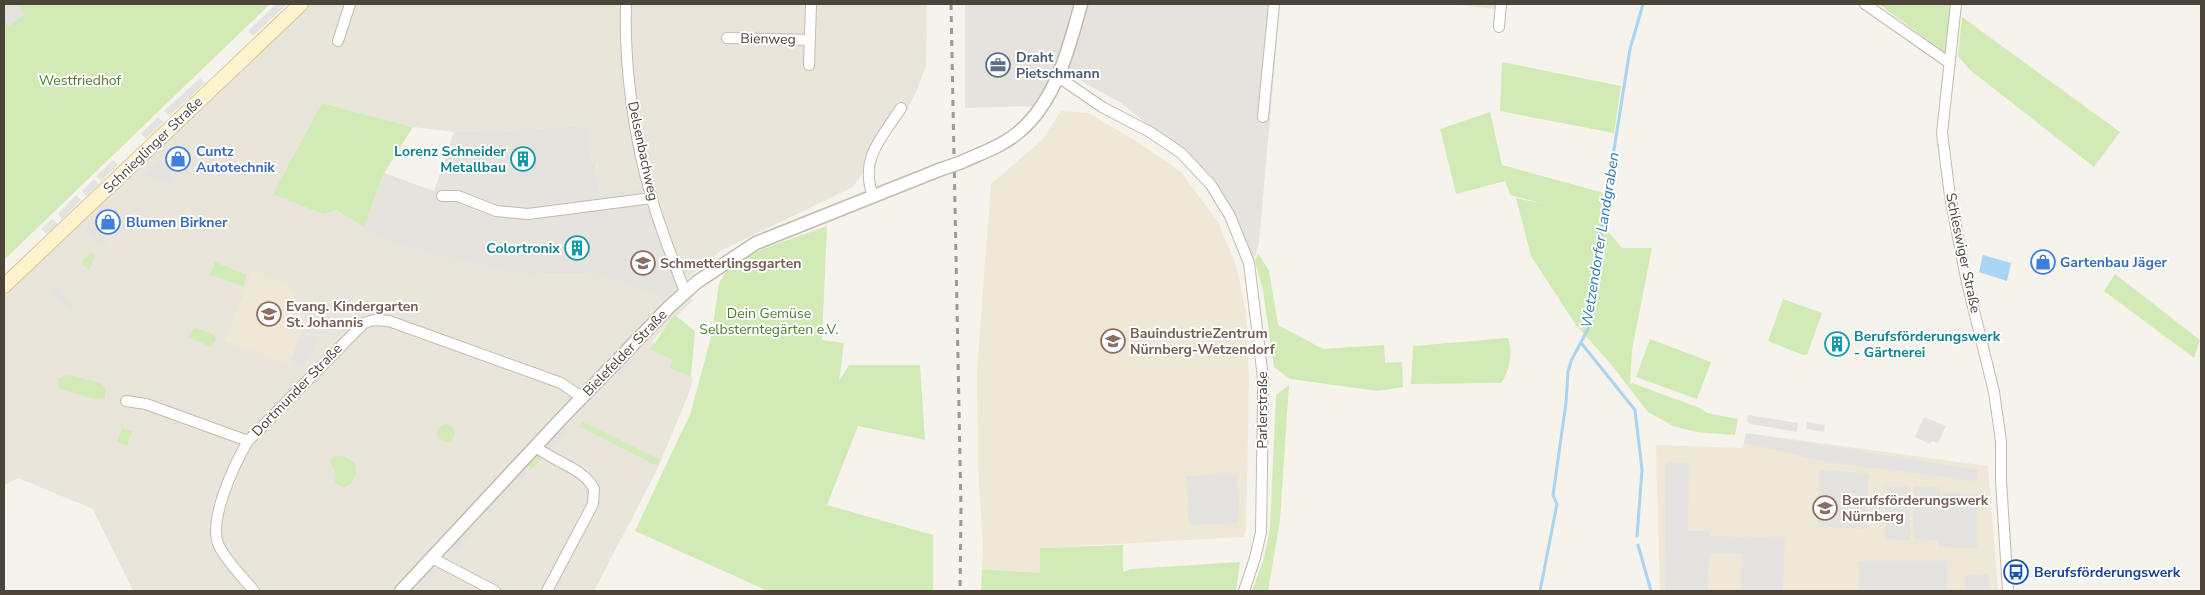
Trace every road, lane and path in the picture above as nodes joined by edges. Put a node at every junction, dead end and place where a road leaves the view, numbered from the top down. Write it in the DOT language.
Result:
graph roads {
  1 [pos="301,4"];
  2 [pos="350,4"];
  3 [pos="626,4"];
  4 [pos="811,4"];
  5 [pos="1081,4"];
  6 [pos="1274,4"];
  7 [pos="1502,4"];
  8 [pos="1865,4"];
  9 [pos="1956,4"];
  10 [pos="1499,27"];
  11 [pos="727,38"];
  12 [pos="810,40"];
  13 [pos="338,41"];
  14 [pos="1948,62"];
  15 [pos="809,65"];
  16 [pos="1058,76"];
  17 [pos="901,108"];
  18 [pos="1263,117"];
  19 [pos="442,196"];
  20 [pos="873,196"];
  21 [pos="652,198"];
  22 [pos="4,286"];
  23 [pos="685,292"];
  24 [pos="583,398"];
  25 [pos="126,401"];
  26 [pos="248,441"];
  27 [pos="536,447"];
  28 [pos="432,558"];
  29 [pos="254,591"];
  30 [pos="401,591"];
  31 [pos="495,591"];
  32 [pos="547,591"];
  33 [pos="1244,591"];
  34 [pos="2008,591"];
  1 -- 22 [label="main road, Schnieglinger Straße"];
  2 -- 13 [label="street"];
  3 -- 21 [label="street, Delsenbachweg"];
  4 -- 12 [label="street, Bienweg"];
  5 -- 16 [label="street, Bielefelder Straße"];
  6 -- 18 [label="street"];
  7 -- 10 [label="street"];
  8 -- 14 [label="street"];
  9 -- 14 [label="street, Schleswiger Straße"];
  11 -- 12 [label="street, Bienweg"];
  12 -- 15 [label="street, Bienweg"];
  14 -- 34 [label="street, Schleswiger Straße"];
  16 -- 20 [label="street, Bielefelder Straße, bridge"];
  16 -- 33 [label="street, Parlerstraße"];
  17 -- 20 [label="street"];
  19 -- 21 [label="street"];
  20 -- 23 [label="street, Bielefelder Straße"];
  21 -- 23 [label="street, Delsenbachweg"];
  23 -- 24 [label="street, Bielefelder Straße"];
  24 -- 26 [label="street, Dortmunder Straße"];
  24 -- 27 [label="street, Bielefelder Straße"];
  25 -- 26 [label="street"];
  26 -- 29 [label="street, Dortmunder Straße"];
  27 -- 28 [label="street, Bielefelder Straße"];
  27 -- 32 [label="street"];
  28 -- 30 [label="street, Bielefelder Straße"];
  28 -- 31 [label="street"];
}
